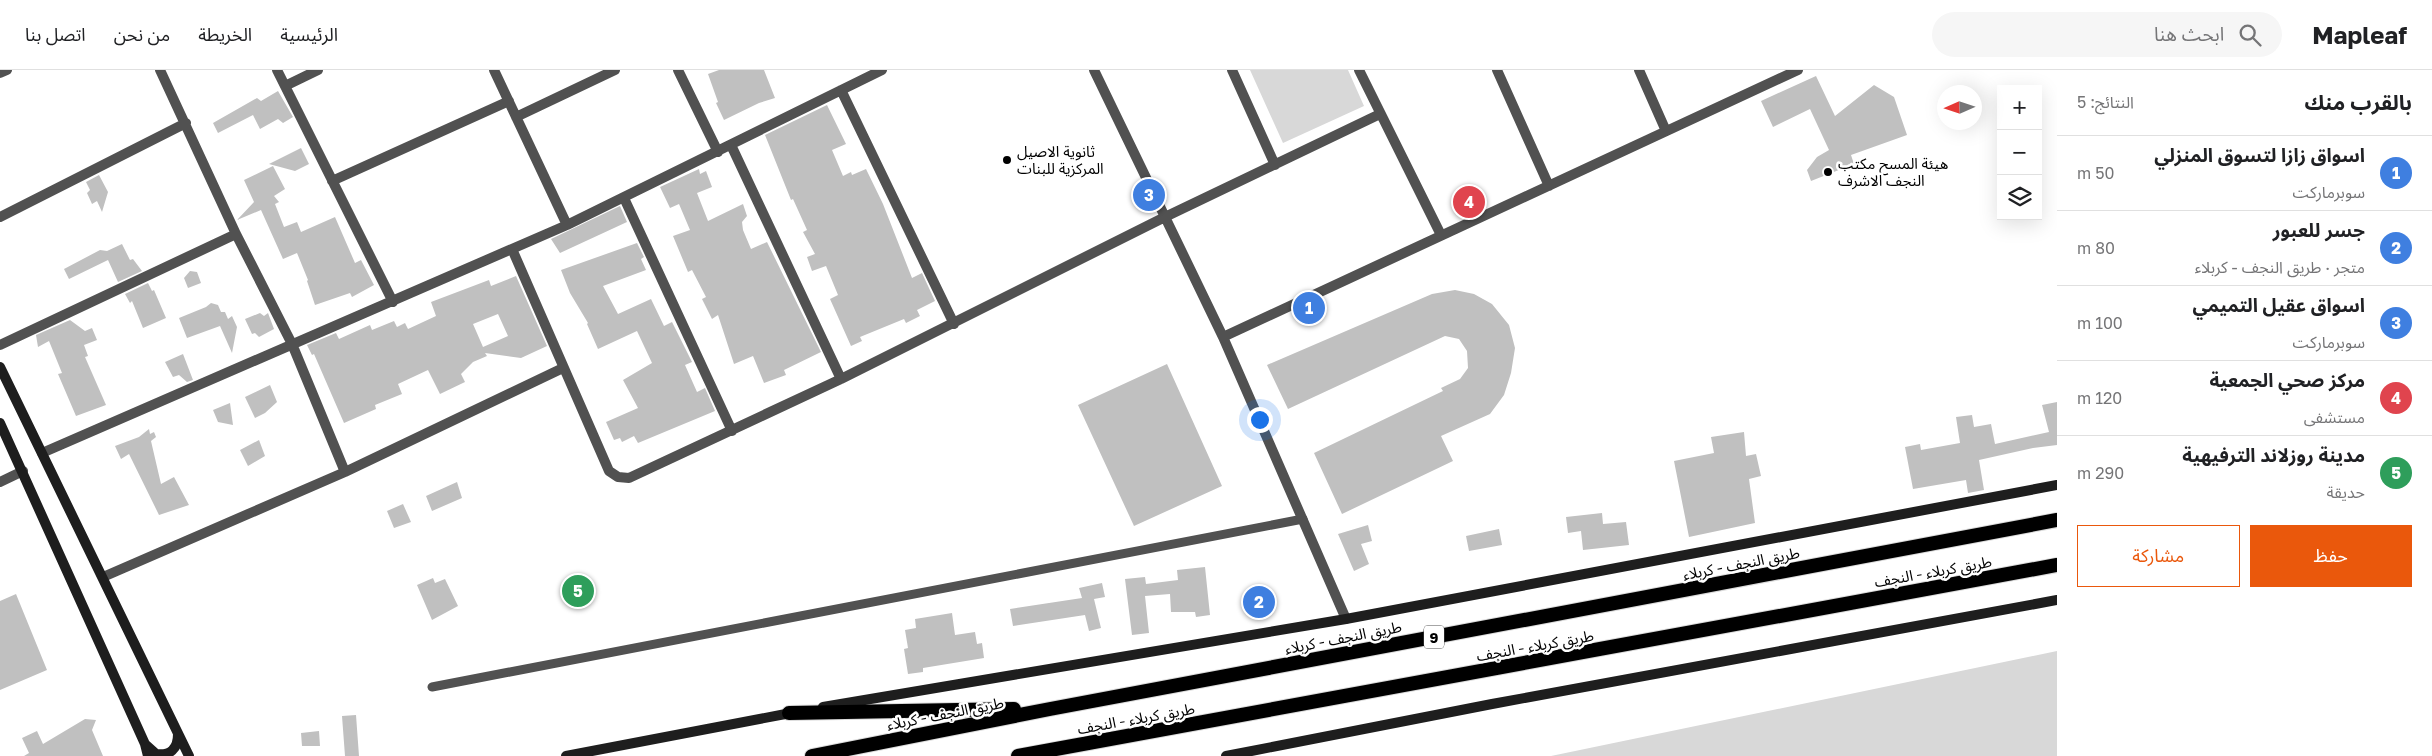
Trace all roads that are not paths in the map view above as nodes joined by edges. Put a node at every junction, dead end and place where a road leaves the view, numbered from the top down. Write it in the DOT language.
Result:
graph roads {
  1 [pos="160,70"];
  2 [pos="277,70"];
  3 [pos="318,70"];
  4 [pos="494,70"];
  5 [pos="615,70"];
  6 [pos="678,70"];
  7 [pos="882,70"];
  8 [pos="1094,70"];
  9 [pos="1232,70"];
  10 [pos="1359,70"];
  11 [pos="1497,70"];
  12 [pos="1639,70"];
  13 [pos="1798,70"];
  14 [pos="284,86"];
  15 [pos="841,90"];
  16 [pos="509,101"];
  17 [pos="1380,114"];
  18 [pos="516,117"];
  19 [pos="186,123"];
  20 [pos="1666,131"];
  21 [pos="731,145"];
  22 [pos="718,152"];
  23 [pos="1275,165"];
  24 [pos="332,181"];
  25 [pos="1549,186"];
  26 [pos="624,198"];
  27 [pos="0,217"];
  28 [pos="1165,217"];
  29 [pos="567,225"];
  30 [pos="236,234"];
  31 [pos="1441,235"];
  32 [pos="512,249"];
  33 [pos="393,302"];
  34 [pos="954,324"];
  35 [pos="1223,337"];
  36 [pos="292,344"];
  37 [pos="0,345"];
  38 [pos="0,366"];
  39 [pos="563,368"];
  40 [pos="842,379"];
  41 [pos="0,423"];
  42 [pos="732,431"];
  43 [pos="42,453"];
  44 [pos="23,471"];
  45 [pos="345,472"];
  46 [pos="0,482"];
  47 [pos="2057,485"];
  48 [pos="1303,519"];
  49 [pos="2057,520"];
  50 [pos="2057,565"];
  51 [pos="103,577"];
  52 [pos="2057,600"];
  53 [pos="1346,619"];
  54 [pos="432,687"];
  55 [pos="1050,709"];
  56 [pos="789,713"];
  57 [pos="178,734"];
  58 [pos="145,744"];
  59 [pos="148,756"];
  60 [pos="189,756"];
  61 [pos="566,756"];
  62 [pos="812,756"];
  63 [pos="1018,756"];
  64 [pos="1226,756"];
  1 -- 19 [label="street"];
  2 -- 14 [label="street"];
  3 -- 14 [label="street"];
  4 -- 16 [label="street"];
  5 -- 18 [label="street"];
  6 -- 22 [label="street"];
  7 -- 15 [label="street"];
  8 -- 28 [label="street"];
  9 -- 23 [label="street"];
  10 -- 17 [label="street"];
  11 -- 25 [label="street"];
  12 -- 20 [label="street"];
  13 -- 20 [label="street"];
  14 -- 24 [label="street"];
  15 -- 21 [label="street"];
  15 -- 34 [label="street"];
  16 -- 18 [label="street"];
  16 -- 24 [label="street"];
  17 -- 23 [label="street"];
  17 -- 31 [label="street"];
  18 -- 29 [label="street"];
  19 -- 27 [label="street"];
  19 -- 30 [label="street"];
  20 -- 25 [label="street"];
  21 -- 22 [label="street"];
  21 -- 40 [label="street"];
  22 -- 26 [label="street"];
  23 -- 28 [label="street"];
  24 -- 33 [label="street"];
  25 -- 31 [label="street"];
  26 -- 29 [label="street"];
  26 -- 42 [label="street"];
  28 -- 34 [label="street"];
  28 -- 35 [label="street"];
  29 -- 32 [label="street"];
  30 -- 36 [label="street"];
  30 -- 37 [label="street"];
  31 -- 35 [label="street"];
  32 -- 33 [label="street"];
  32 -- 39 [label="street"];
  33 -- 36 [label="street"];
  34 -- 40 [label="street"];
  35 -- 48 [label="street"];
  36 -- 43 [label="street"];
  36 -- 45 [label="street"];
  38 -- 43 [label="main road"];
  39 -- 42 [label="street"];
  39 -- 45 [label="street"];
  40 -- 42 [label="street"];
  41 -- 44 [label="main road"];
  43 -- 51 [label="main road"];
  44 -- 46 [label="street"];
  44 -- 58 [label="main road"];
  45 -- 51 [label="street"];
  47 -- 53 [label="main road"];
  48 -- 53 [label="street"];
  48 -- 54 [label="lane"];
  49 -- 55 [label="highway, طريق النجف - کربلاء / 9"];
  50 -- 63 [label="highway, طريق کربلاء - النجف"];
  51 -- 57 [label="main road"];
  52 -- 64 [label="main road"];
  53 -- 56 [label="main road"];
  55 -- 56 [label="highway"];
  55 -- 62 [label="highway, طريق النجف - کربلاء / 9"];
  56 -- 61 [label="main road"];
  57 -- 58 [label="main road"];
  57 -- 60 [label="main road"];
  58 -- 59 [label="main road"];
}
